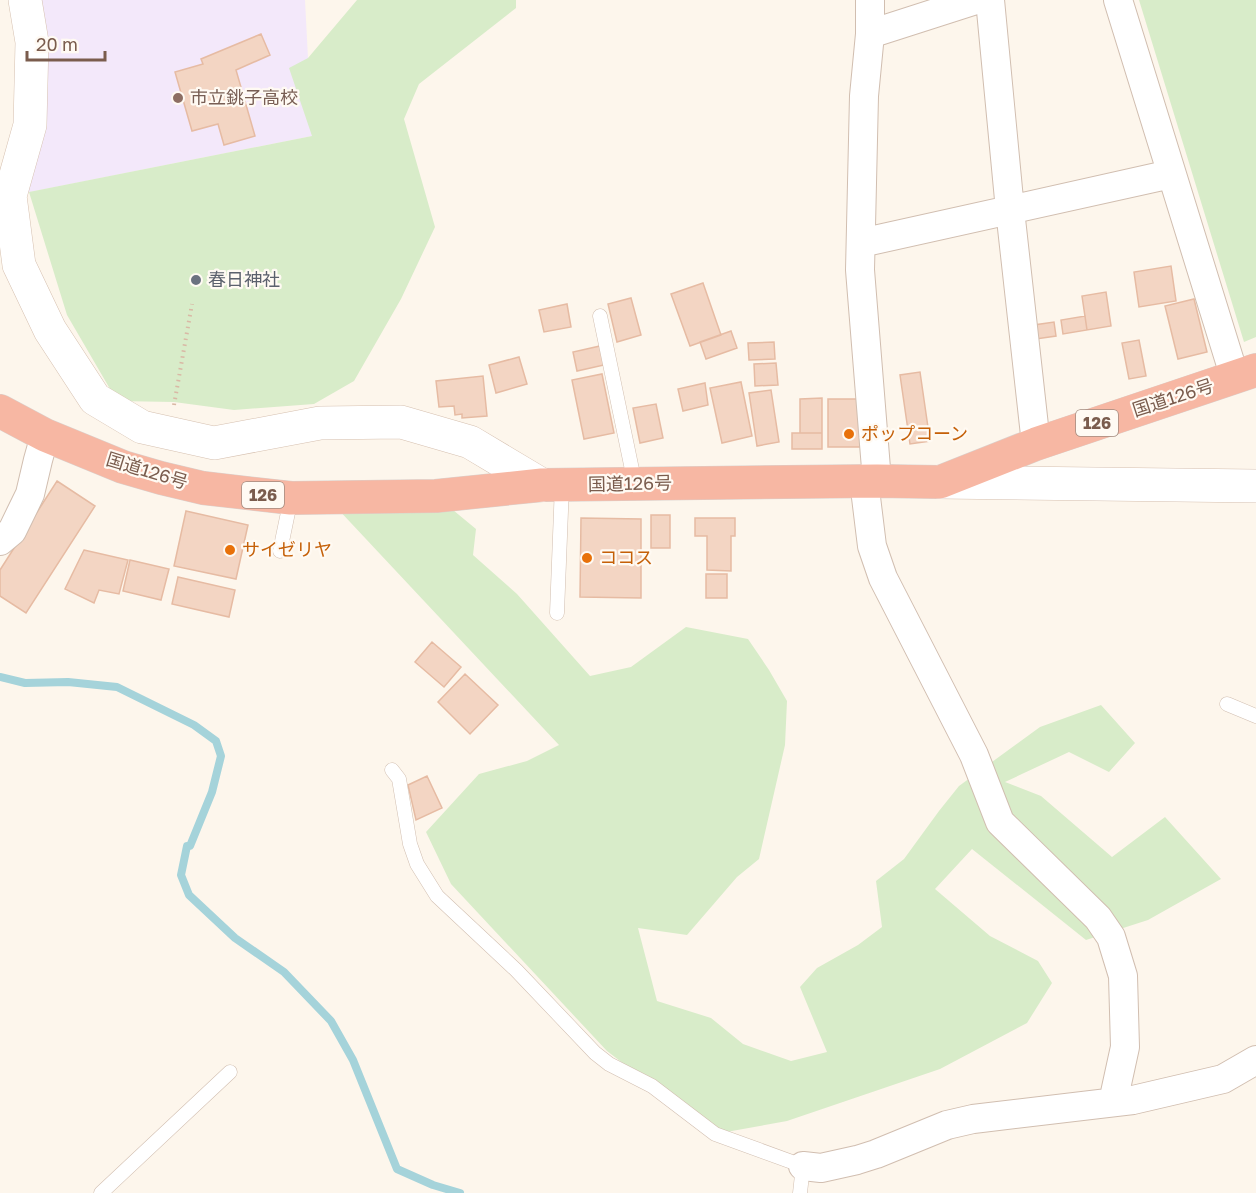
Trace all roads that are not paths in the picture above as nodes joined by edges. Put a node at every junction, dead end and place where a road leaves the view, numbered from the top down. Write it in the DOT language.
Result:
graph roads {
  1 [pos="25,0"];
  2 [pos="870,0"];
  3 [pos="975,0"];
  4 [pos="990,0"];
  5 [pos="1118,0"];
  6 [pos="870,34"];
  7 [pos="1171,174"];
  8 [pos="1010,210"];
  9 [pos="861,243"];
  10 [pos="600,316"];
  11 [pos="1245,374"];
  12 [pos="0,411"];
  13 [pos="45,435"];
  14 [pos="1036,444"];
  15 [pos="871,481"];
  16 [pos="940,482"];
  17 [pos="635,484"];
  18 [pos="552,485"];
  19 [pos="1256,486"];
  20 [pos="291,498"];
  21 [pos="0,541"];
  22 [pos="280,551"];
  23 [pos="557,613"];
  24 [pos="1227,704"];
  25 [pos="1256,716"];
  26 [pos="392,770"];
  27 [pos="1256,1060"];
  28 [pos="230,1072"];
  29 [pos="1113,1102"];
  30 [pos="801,1180"];
  31 [pos="101,1193"];
  1 -- 18 [label="street"];
  2 -- 6 [label="street"];
  3 -- 6 [label="street"];
  4 -- 8 [label="street"];
  5 -- 7 [label="street"];
  6 -- 9 [label="street"];
  7 -- 8 [label="street"];
  7 -- 11 [label="street"];
  8 -- 9 [label="street"];
  8 -- 14 [label="street"];
  9 -- 15 [label="street"];
  10 -- 17 [label="lane"];
  11 -- 14 [label="highway, 国道126号 / 126"];
  12 -- 13 [label="highway, 国道126号 / 126"];
  13 -- 20 [label="highway, 国道126号 / 126"];
  13 -- 21 [label="street"];
  14 -- 16 [label="highway, 国道126号 / 126"];
  15 -- 16 [label="highway, 国道126号 / 126"];
  15 -- 17 [label="highway, 国道126号 / 126"];
  15 -- 29 [label="street"];
  16 -- 19 [label="street"];
  17 -- 18 [label="highway, 国道126号 / 126"];
  18 -- 20 [label="highway, 国道126号 / 126"];
  18 -- 23 [label="lane"];
  20 -- 22 [label="lane"];
  24 -- 25 [label="lane"];
  26 -- 30 [label="lane"];
  27 -- 29 [label="street"];
  28 -- 31 [label="lane"];
  29 -- 30 [label="street"];
}
